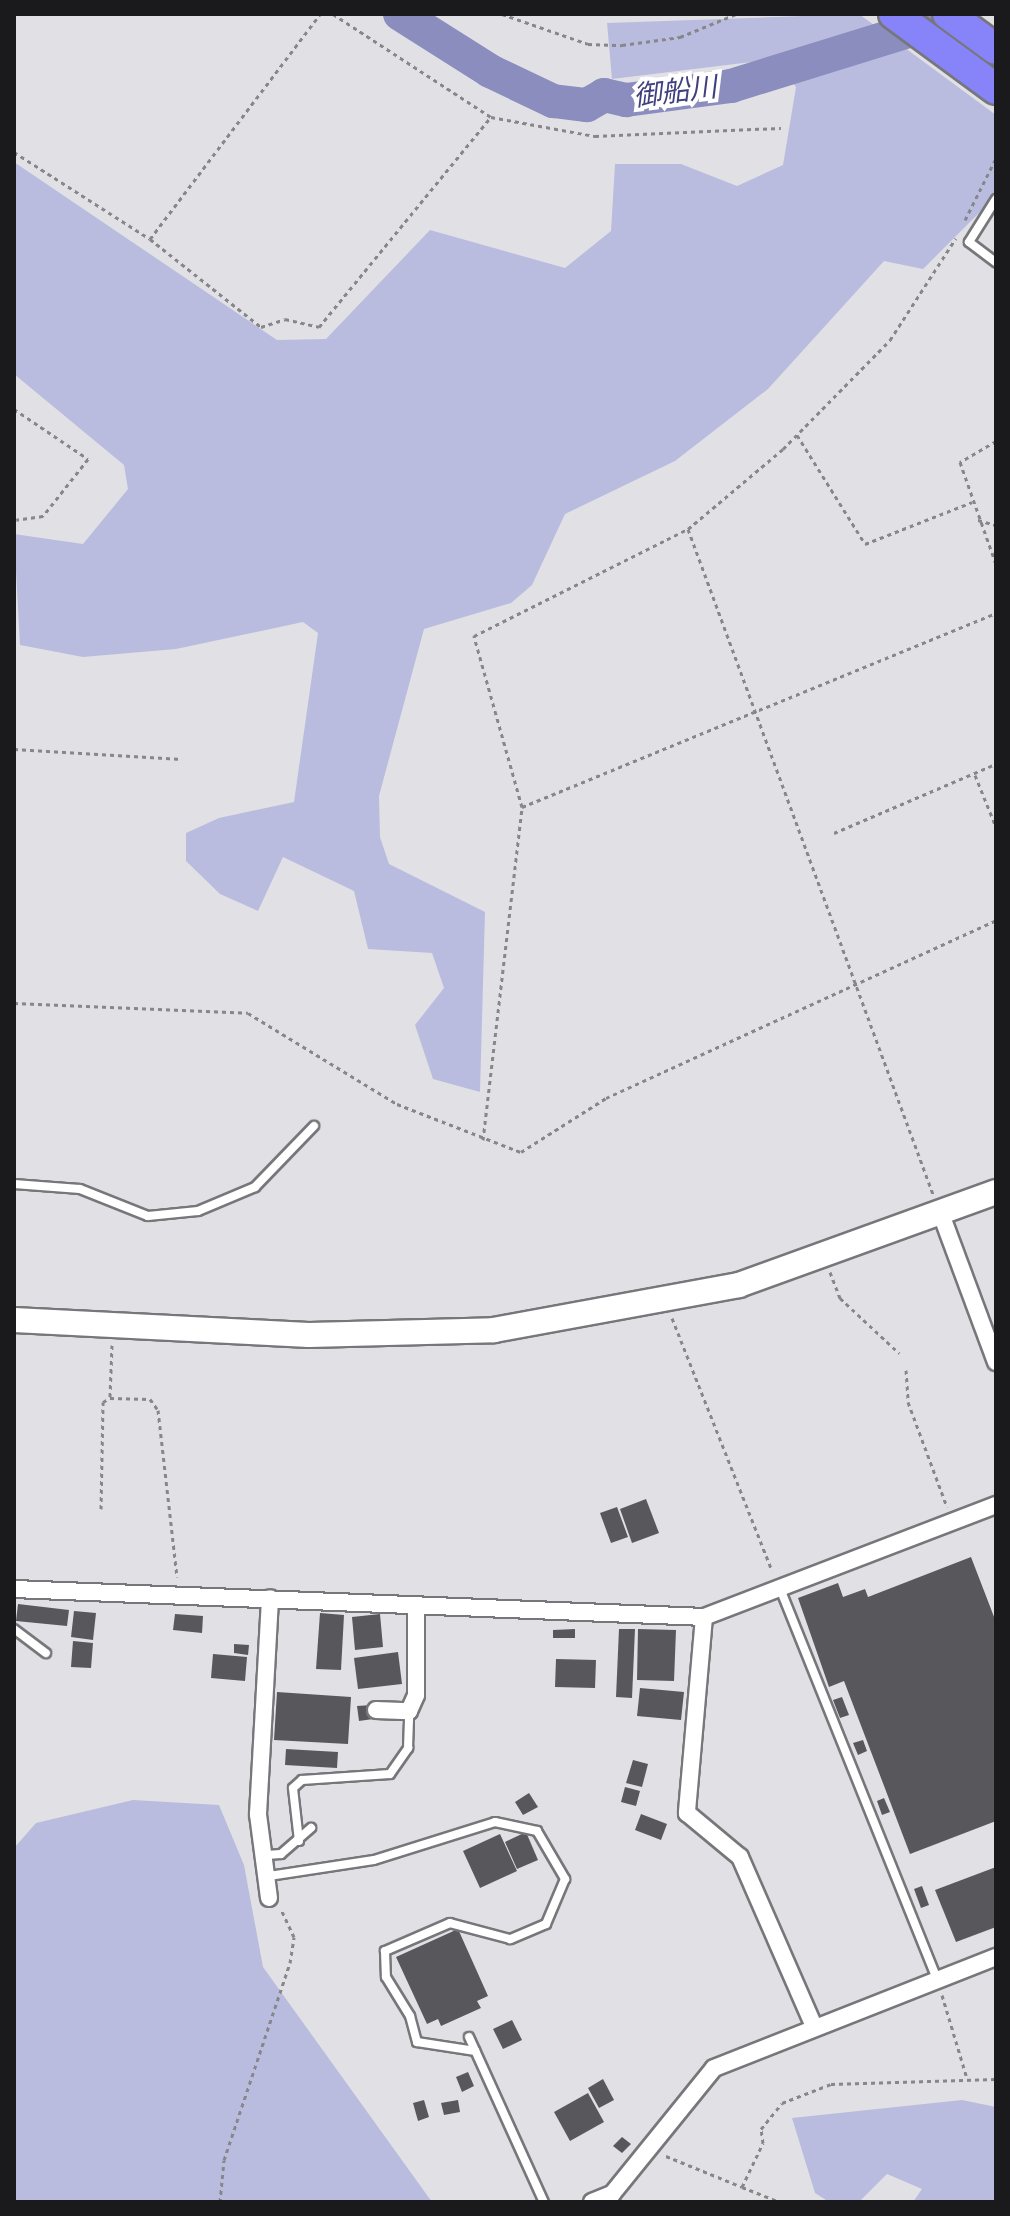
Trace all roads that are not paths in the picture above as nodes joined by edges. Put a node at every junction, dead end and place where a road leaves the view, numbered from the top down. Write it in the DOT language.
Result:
graph roads {
  1 [pos="894,14"];
  2 [pos="948,14"];
  3 [pos="996,49"];
  4 [pos="996,89"];
  5 [pos="996,199"];
  6 [pos="996,262"];
  7 [pos="314,1126"];
  8 [pos="14,1184"];
  9 [pos="996,1192"];
  10 [pos="941,1214"];
  11 [pos="14,1320"];
  12 [pos="996,1362"];
  13 [pos="996,1505"];
  14 [pos="14,1589"];
  15 [pos="781,1591"];
  16 [pos="270,1598"];
  17 [pos="416,1606"];
  18 [pos="704,1617"];
  19 [pos="14,1629"];
  20 [pos="46,1653"];
  21 [pos="376,1710"];
  22 [pos="409,1711"];
  23 [pos="311,1828"];
  24 [pos="299,1841"];
  25 [pos="266,1855"];
  26 [pos="269,1876"];
  27 [pos="269,1898"];
  28 [pos="996,1957"];
  29 [pos="938,1980"];
  30 [pos="814,2026"];
  31 [pos="469,2037"];
  32 [pos="475,2051"];
  33 [pos="544,2202"];
  34 [pos="592,2202"];
  1 -- 4 [label="highway"];
  2 -- 3 [label="highway"];
  5 -- 6 [label="lane"];
  7 -- 8 [label="lane"];
  9 -- 10 [label="street"];
  10 -- 11 [label="street"];
  10 -- 12 [label="street"];
  13 -- 15 [label="street"];
  14 -- 16 [label="street"];
  15 -- 18 [label="street"];
  15 -- 29 [label="lane"];
  16 -- 17 [label="street"];
  16 -- 25 [label="street"];
  17 -- 18 [label="street"];
  17 -- 22 [label="street"];
  18 -- 30 [label="street"];
  19 -- 20 [label="lane"];
  21 -- 22 [label="street"];
  22 -- 24 [label="lane"];
  23 -- 24 [label="lane"];
  24 -- 25 [label="lane"];
  25 -- 26 [label="street"];
  26 -- 27 [label="street"];
  26 -- 32 [label="lane"];
  28 -- 29 [label="street"];
  29 -- 30 [label="street"];
  30 -- 34 [label="street"];
  31 -- 32 [label="lane"];
  32 -- 33 [label="lane"];
}
